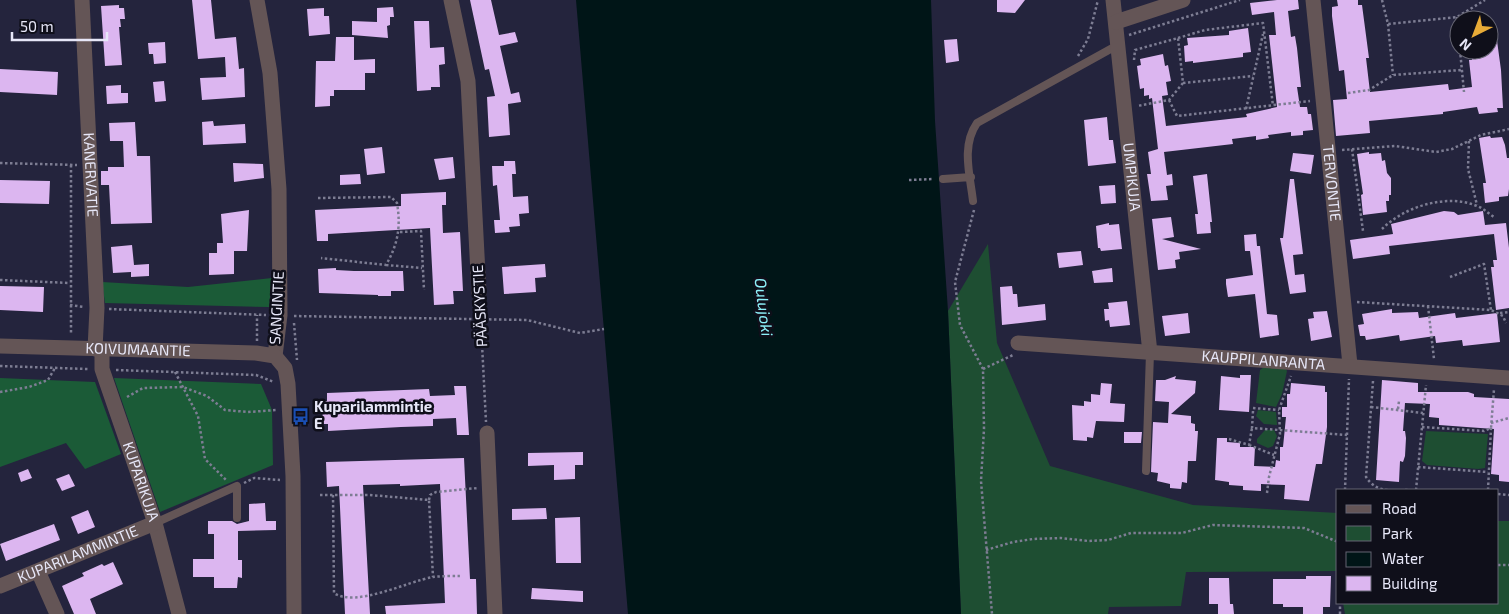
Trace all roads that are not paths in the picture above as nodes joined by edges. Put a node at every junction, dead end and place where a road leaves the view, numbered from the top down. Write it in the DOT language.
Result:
graph roads {
  1 [pos="82,0"];
  2 [pos="257,0"];
  3 [pos="451,0"];
  4 [pos="1113,0"];
  5 [pos="1183,0"];
  6 [pos="1313,0"];
  7 [pos="1116,22"];
  8 [pos="1116,46"];
  9 [pos="971,178"];
  10 [pos="943,179"];
  11 [pos="973,201"];
  12 [pos="479,294"];
  13 [pos="1018,343"];
  14 [pos="0,346"];
  15 [pos="99,349"];
  16 [pos="1150,354"];
  17 [pos="274,356"];
  18 [pos="1350,366"];
  19 [pos="1502,378"];
  20 [pos="487,433"];
  21 [pos="1146,472"];
  22 [pos="237,518"];
  23 [pos="155,523"];
  24 [pos="38,571"];
  25 [pos="0,586"];
  26 [pos="57,614"];
  27 [pos="179,614"];
  28 [pos="294,614"];
  29 [pos="495,614"];
  1 -- 15 [label="street, KANERVATIE"];
  2 -- 17 [label="street, SANGINTIE"];
  3 -- 12 [label="street, PÄÄSKYSTIE"];
  4 -- 7 [label="street, UMPIKUJA"];
  5 -- 7 [label="street"];
  6 -- 18 [label="street, TERVONTIE"];
  7 -- 8 [label="street, UMPIKUJA"];
  8 -- 9 [label="lane"];
  8 -- 16 [label="street, UMPIKUJA"];
  9 -- 10 [label="lane"];
  9 -- 11 [label="lane"];
  13 -- 16 [label="street, KAUPPILANRANTA"];
  14 -- 15 [label="street, KOIVUMAANTIE"];
  15 -- 17 [label="street, KOIVUMAANTIE"];
  15 -- 23 [label="street, KUPARIKUJA"];
  16 -- 18 [label="street, KAUPPILANRANTA"];
  16 -- 21 [label="lane"];
  17 -- 28 [label="street, SANGINTIE"];
  18 -- 19 [label="street, KAUPPILANRANTA"];
  20 -- 29 [label="street"];
  22 -- 23 [label="lane"];
  23 -- 24 [label="street, KUPARILAMMINTIE"];
  23 -- 27 [label="street, KUPARIKUJA"];
  24 -- 25 [label="street, KUPARILAMMINTIE"];
  24 -- 26 [label="street"];
}
